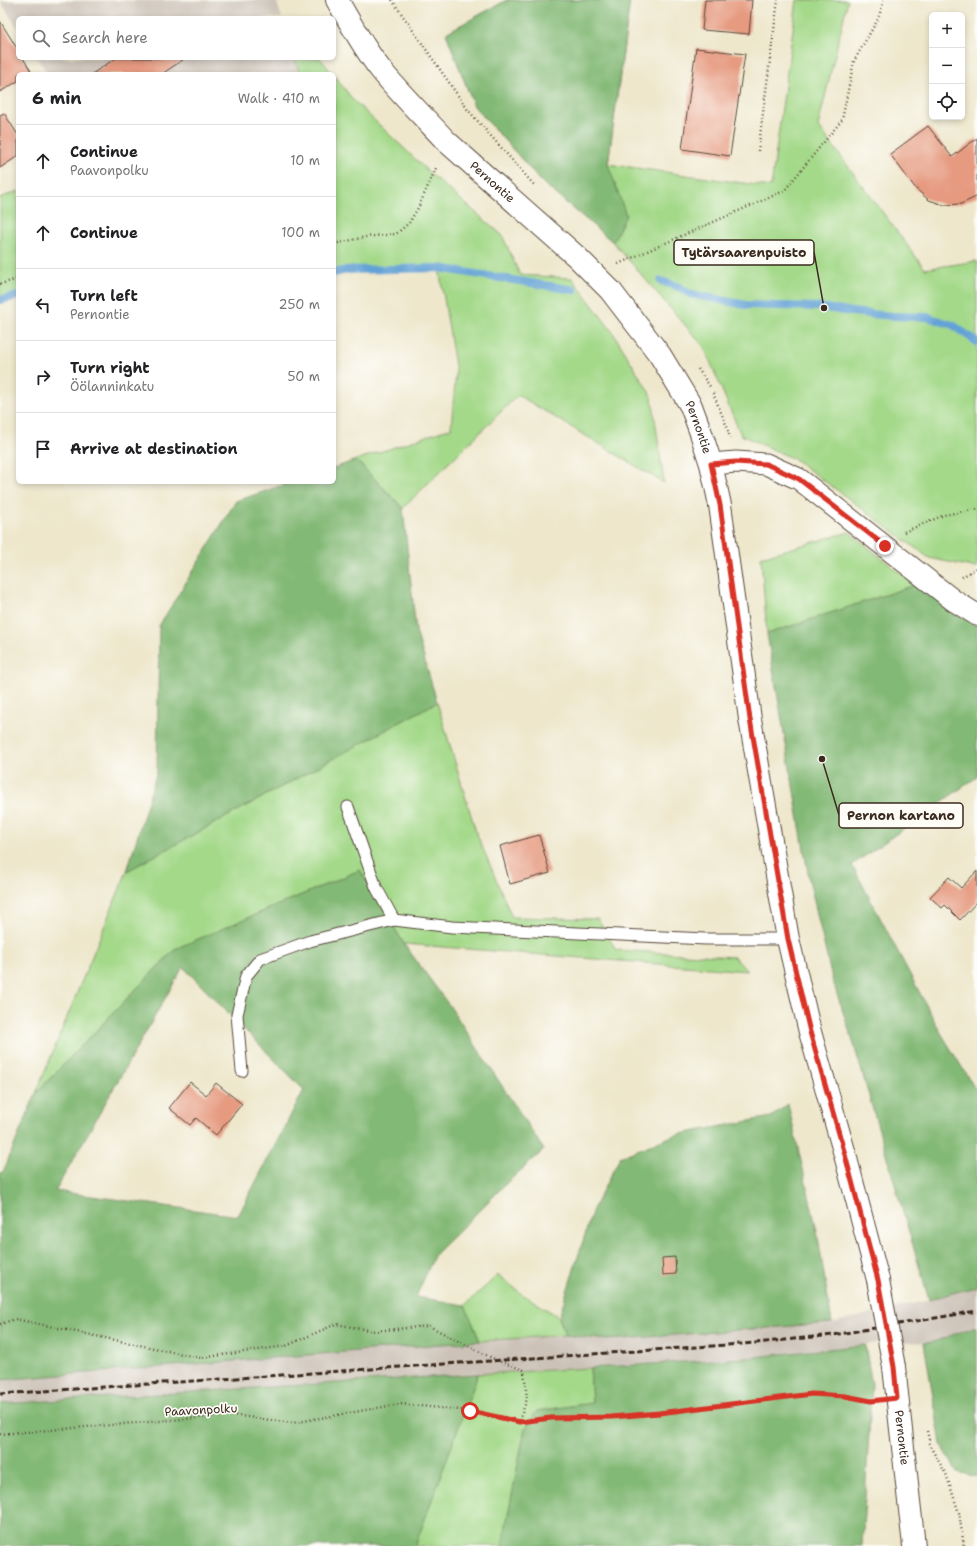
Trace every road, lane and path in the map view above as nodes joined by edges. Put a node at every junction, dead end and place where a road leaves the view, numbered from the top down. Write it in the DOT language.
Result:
graph roads {
  1 [pos="337,0"];
  2 [pos="778,0"];
  3 [pos="884,0"];
  4 [pos="446,141"];
  5 [pos="758,151"];
  6 [pos="336,244"];
  7 [pos="615,265"];
  8 [pos="16,280"];
  9 [pos="0,284"];
  10 [pos="711,464"];
  11 [pos="977,509"];
  12 [pos="885,546"];
  13 [pos="977,615"];
  14 [pos="348,807"];
  15 [pos="394,920"];
  16 [pos="788,939"];
  17 [pos="242,1071"];
  18 [pos="0,1324"];
  19 [pos="897,1398"];
  20 [pos="520,1422"];
  21 [pos="926,1425"];
  22 [pos="0,1434"];
  23 [pos="914,1546"];
  24 [pos="964,1546"];
  1 -- 4 [label="street, Pernontie"];
  2 -- 5 [label="path"];
  3 -- 7 [label="path"];
  4 -- 6 [label="path"];
  4 -- 10 [label="street, Pernontie"];
  8 -- 9 [label="path"];
  10 -- 12 [label="street"];
  10 -- 16 [label="street, Pernontie"];
  11 -- 12 [label="path"];
  12 -- 13 [label="street"];
  14 -- 15 [label="lane"];
  15 -- 16 [label="lane"];
  15 -- 17 [label="lane"];
  16 -- 19 [label="street, Pernontie, bridge"];
  18 -- 20 [label="path"];
  19 -- 20 [label="path, Paavonpolku"];
  19 -- 23 [label="street, Pernontie"];
  20 -- 22 [label="path, Paavonpolku"];
  21 -- 24 [label="path"];
}
